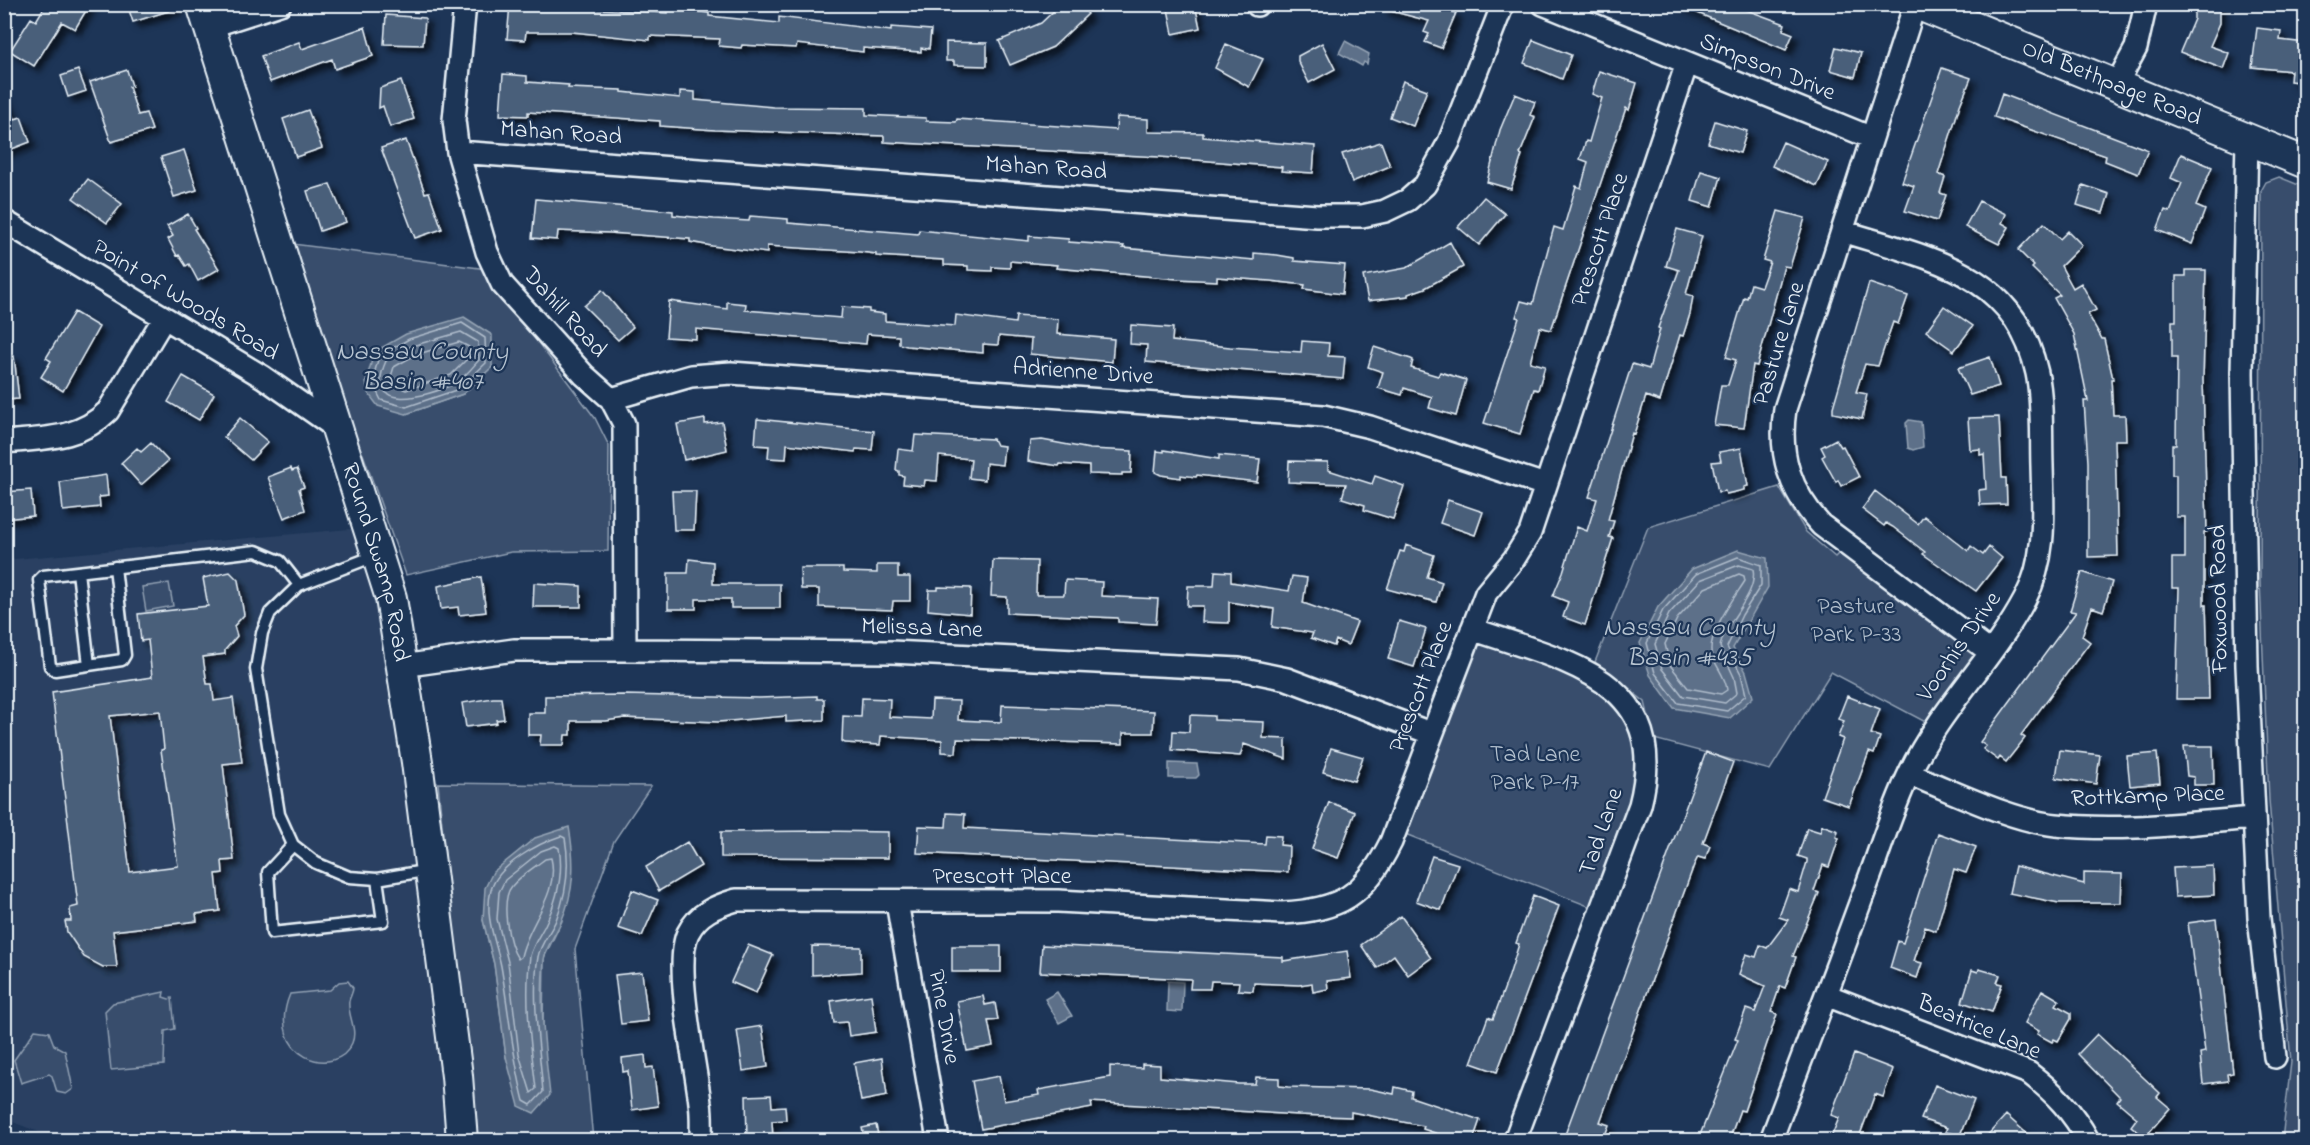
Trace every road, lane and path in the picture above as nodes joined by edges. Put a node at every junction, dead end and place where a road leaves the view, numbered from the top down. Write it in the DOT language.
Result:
graph roads {
  1 [pos="280,4"];
  2 [pos="465,4"];
  3 [pos="1503,4"];
  4 [pos="1543,4"];
  5 [pos="1916,4"];
  6 [pos="2146,4"];
  7 [pos="205,16"];
  8 [pos="1687,63"];
  9 [pos="2116,85"];
  10 [pos="1872,138"];
  11 [pos="2247,138"];
  12 [pos="458,152"];
  13 [pos="2306,163"];
  14 [pos="4,221"];
  15 [pos="1842,231"];
  16 [pos="164,318"];
  17 [pos="611,399"];
  18 [pos="336,428"];
  19 [pos="4,442"];
  20 [pos="1545,485"];
  21 [pos="377,555"];
  22 [pos="115,567"];
  23 [pos="78,572"];
  24 [pos="299,585"];
  25 [pos="1472,629"];
  26 [pos="625,650"];
  27 [pos="1990,652"];
  28 [pos="89,665"];
  29 [pos="402,666"];
  30 [pos="1430,733"];
  31 [pos="1909,774"];
  32 [pos="2254,818"];
  33 [pos="293,845"];
  34 [pos="430,870"];
  35 [pos="377,879"];
  36 [pos="897,902"];
  37 [pos="1826,995"];
  38 [pos="2275,1057"];
  39 [pos="462,1140"];
  40 [pos="701,1140"];
  41 [pos="938,1140"];
  42 [pos="1515,1140"];
  43 [pos="1771,1140"];
  44 [pos="2088,1140"];
  1 -- 7 [label="street"];
  2 -- 12 [label="street, Dahill Road"];
  3 -- 12 [label="street, Mahan Road"];
  4 -- 8 [label="street, Simpson Drive"];
  5 -- 9 [label="main road, Old Bethpage Road"];
  5 -- 10 [label="street, Pasture Lane"];
  6 -- 9 [label="street"];
  7 -- 18 [label="main road, Round Swamp Road"];
  8 -- 10 [label="street, Simpson Drive"];
  8 -- 20 [label="street, Prescott Place"];
  9 -- 11 [label="main road, Old Bethpage Road"];
  10 -- 15 [label="street, Pasture Lane"];
  11 -- 13 [label="main road, Old Bethpage Road"];
  11 -- 32 [label="street, Foxwood Road"];
  12 -- 17 [label="street, Dahill Road"];
  14 -- 16 [label="street, Point of Woods Road"];
  15 -- 27 [label="street, Pasture Lane"];
  15 -- 27 [label="street, Voorhis Drive"];
  16 -- 18 [label="street, Point of Woods Road"];
  16 -- 19 [label="street"];
  17 -- 20 [label="street, Adrienne Drive"];
  17 -- 26 [label="street, Dahill Road"];
  18 -- 21 [label="main road, Round Swamp Road"];
  20 -- 25 [label="street, Prescott Place"];
  21 -- 24 [label="lane"];
  21 -- 29 [label="main road, Round Swamp Road"];
  22 -- 23 [label="lane"];
  22 -- 24 [label="lane"];
  22 -- 28 [label="lane"];
  23 -- 28 [label="lane"];
  23 -- 28 [label="lane"];
  24 -- 33 [label="lane"];
  25 -- 30 [label="street, Prescott Place"];
  25 -- 42 [label="street, Tad Lane"];
  26 -- 29 [label="street, Melissa Lane"];
  26 -- 30 [label="street, Melissa Lane"];
  27 -- 31 [label="street, Voorhis Drive"];
  29 -- 34 [label="main road, Round Swamp Road"];
  30 -- 36 [label="street, Prescott Place"];
  31 -- 32 [label="street, Rottkamp Place"];
  31 -- 37 [label="street, Voorhis Drive"];
  32 -- 38 [label="street, Foxwood Road"];
  33 -- 35 [label="lane"];
  33 -- 35 [label="lane"];
  34 -- 35 [label="lane"];
  34 -- 39 [label="main road, Round Swamp Road"];
  36 -- 40 [label="street, Prescott Place"];
  36 -- 41 [label="street, Pine Drive"];
  37 -- 43 [label="street, Voorhis Drive"];
  37 -- 44 [label="street, Beatrice Lane"];
}
